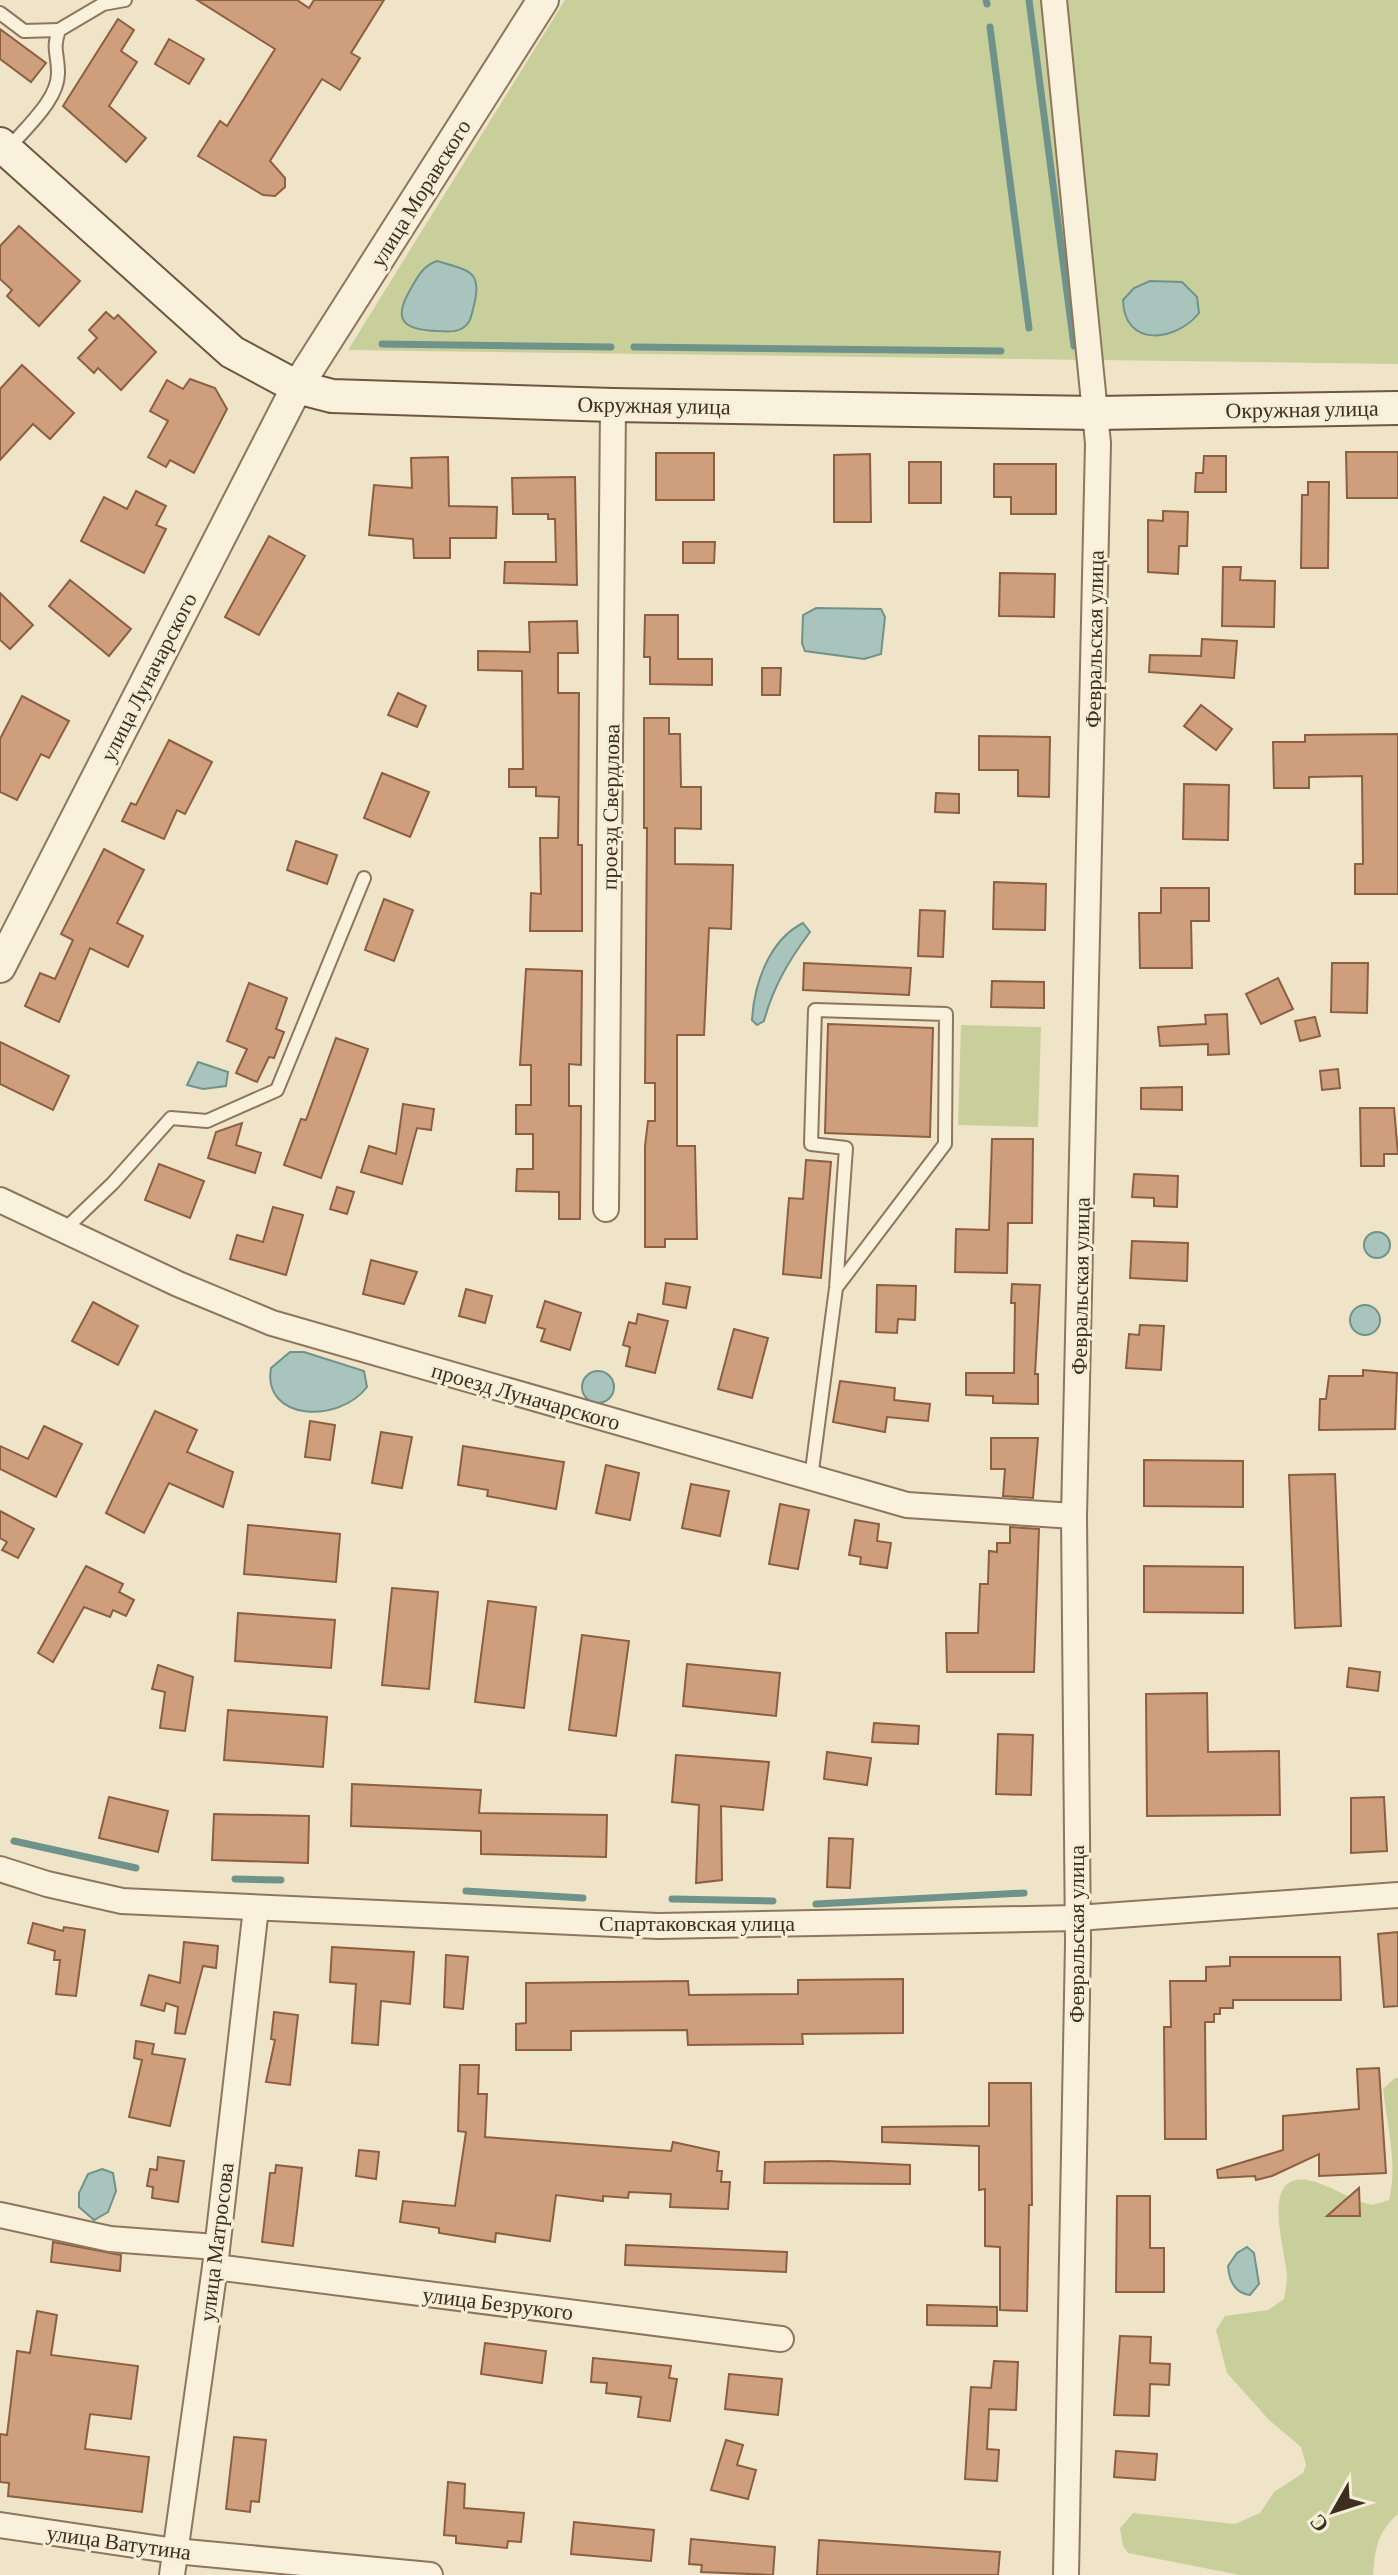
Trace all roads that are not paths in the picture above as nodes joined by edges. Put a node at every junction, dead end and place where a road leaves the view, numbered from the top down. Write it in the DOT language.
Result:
graph roads {
  1 [pos="125,0"];
  2 [pos="543,0"];
  3 [pos="1054,0"];
  4 [pos="0,13"];
  5 [pos="59,30"];
  6 [pos="4,147"];
  7 [pos="297,387"];
  8 [pos="613,405"];
  9 [pos="1398,408"];
  10 [pos="1097,413"];
  11 [pos="364,878"];
  12 [pos="0,967"];
  13 [pos="0,1200"];
  14 [pos="606,1209"];
  15 [pos="62,1232"];
  16 [pos="836,1288"];
  17 [pos="811,1478"];
  18 [pos="1074,1516"];
  19 [pos="0,1869"];
  20 [pos="1398,1895"];
  21 [pos="256,1908"];
  22 [pos="1077,1918"];
  23 [pos="0,2215"];
  24 [pos="215,2257"];
  25 [pos="781,2339"];
  26 [pos="0,2525"];
  27 [pos="173,2563"];
  28 [pos="430,2575"];
  29 [pos="1066,2575"];
  1 -- 5 [label="lane"];
  2 -- 7 [label="street, улица Моравского"];
  3 -- 10 [label="street, Февральская улица"];
  4 -- 5 [label="lane"];
  5 -- 6 [label="lane"];
  6 -- 7 [label="main road, Окружная улица"];
  7 -- 8 [label="main road, Окружная улица"];
  7 -- 12 [label="street, улица Луначарского"];
  8 -- 10 [label="main road, Окружная улица"];
  8 -- 14 [label="street, проезд Свердлова"];
  9 -- 10 [label="main road, Окружная улица"];
  10 -- 18 [label="street, Февральская улица"];
  11 -- 15 [label="lane"];
  13 -- 15 [label="street, проезд Луначарского"];
  15 -- 17 [label="street, проезд Луначарского"];
  16 -- 16 [label="lane"];
  16 -- 17 [label="lane"];
  17 -- 18 [label="street, проезд Луначарского"];
  18 -- 22 [label="street, Февральская улица"];
  19 -- 21 [label="street, Спартаковская улица"];
  20 -- 22 [label="street, Спартаковская улица"];
  21 -- 22 [label="street, Спартаковская улица"];
  21 -- 24 [label="street, улица Матросова"];
  22 -- 29 [label="street, Февральская улица"];
  23 -- 24 [label="street"];
  24 -- 25 [label="street, улица Безрукого"];
  24 -- 27 [label="street, улица Матросова"];
  26 -- 27 [label="street, улица Ватутина"];
  27 -- 28 [label="street, улица Ватутина"];
}
